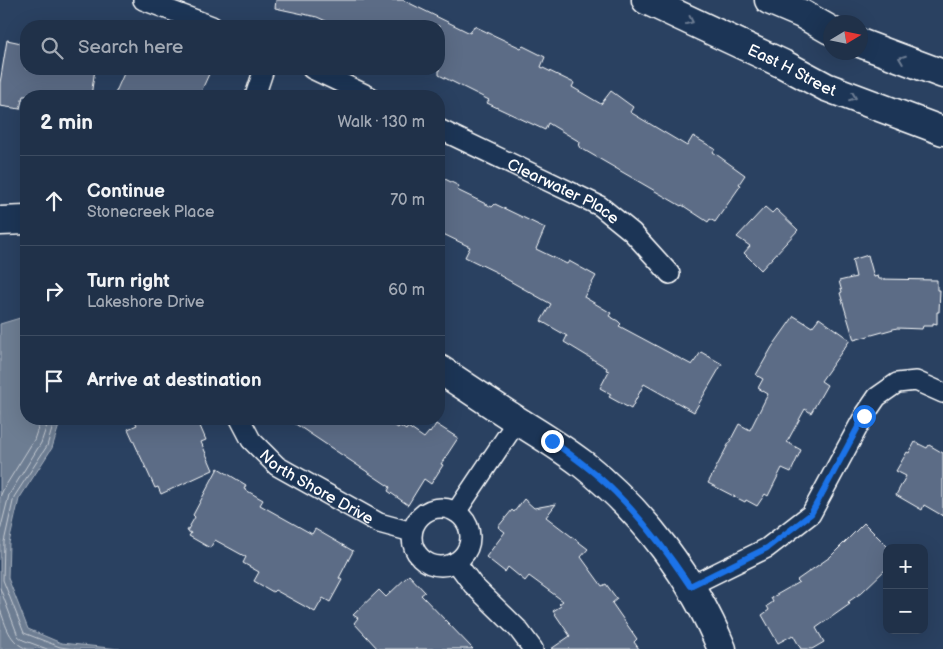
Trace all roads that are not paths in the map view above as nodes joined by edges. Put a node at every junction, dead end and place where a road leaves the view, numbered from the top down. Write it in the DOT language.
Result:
graph roads {
  1 [pos="143,0"];
  2 [pos="646,0"];
  3 [pos="769,0"];
  4 [pos="196,20"];
  5 [pos="823,26"];
  6 [pos="868,46"];
  7 [pos="943,74"];
  8 [pos="262,75"];
  9 [pos="325,75"];
  10 [pos="257,90"];
  11 [pos="356,90"];
  12 [pos="943,131"];
  13 [pos="445,132"];
  14 [pos="20,220"];
  15 [pos="0,221"];
  16 [pos="670,274"];
  17 [pos="445,373"];
  18 [pos="943,394"];
  19 [pos="517,421"];
  20 [pos="243,425"];
  21 [pos="456,512"];
  22 [pos="412,532"];
  23 [pos="456,562"];
  24 [pos="690,586"];
  25 [pos="533,649"];
  26 [pos="722,649"];
  1 -- 4 [label="street"];
  2 -- 12 [label="main road, East H Street, one-way"];
  3 -- 5 [label="main road"];
  7 -- 6 [label="main road, one-way"];
  8 -- 10 [label="street"];
  9 -- 11 [label="street"];
  13 -- 16 [label="street, Clearwater Place"];
  14 -- 15 [label="main road"];
  17 -- 19 [label="main road"];
  18 -- 24 [label="street"];
  19 -- 21 [label="street"];
  19 -- 24 [label="main road"];
  20 -- 22 [label="street, North Shore Drive"];
  21 -- 22 [label="street"];
  21 -- 23 [label="street"];
  22 -- 23 [label="street"];
  23 -- 25 [label="street"];
  24 -- 26 [label="main road"];
}
